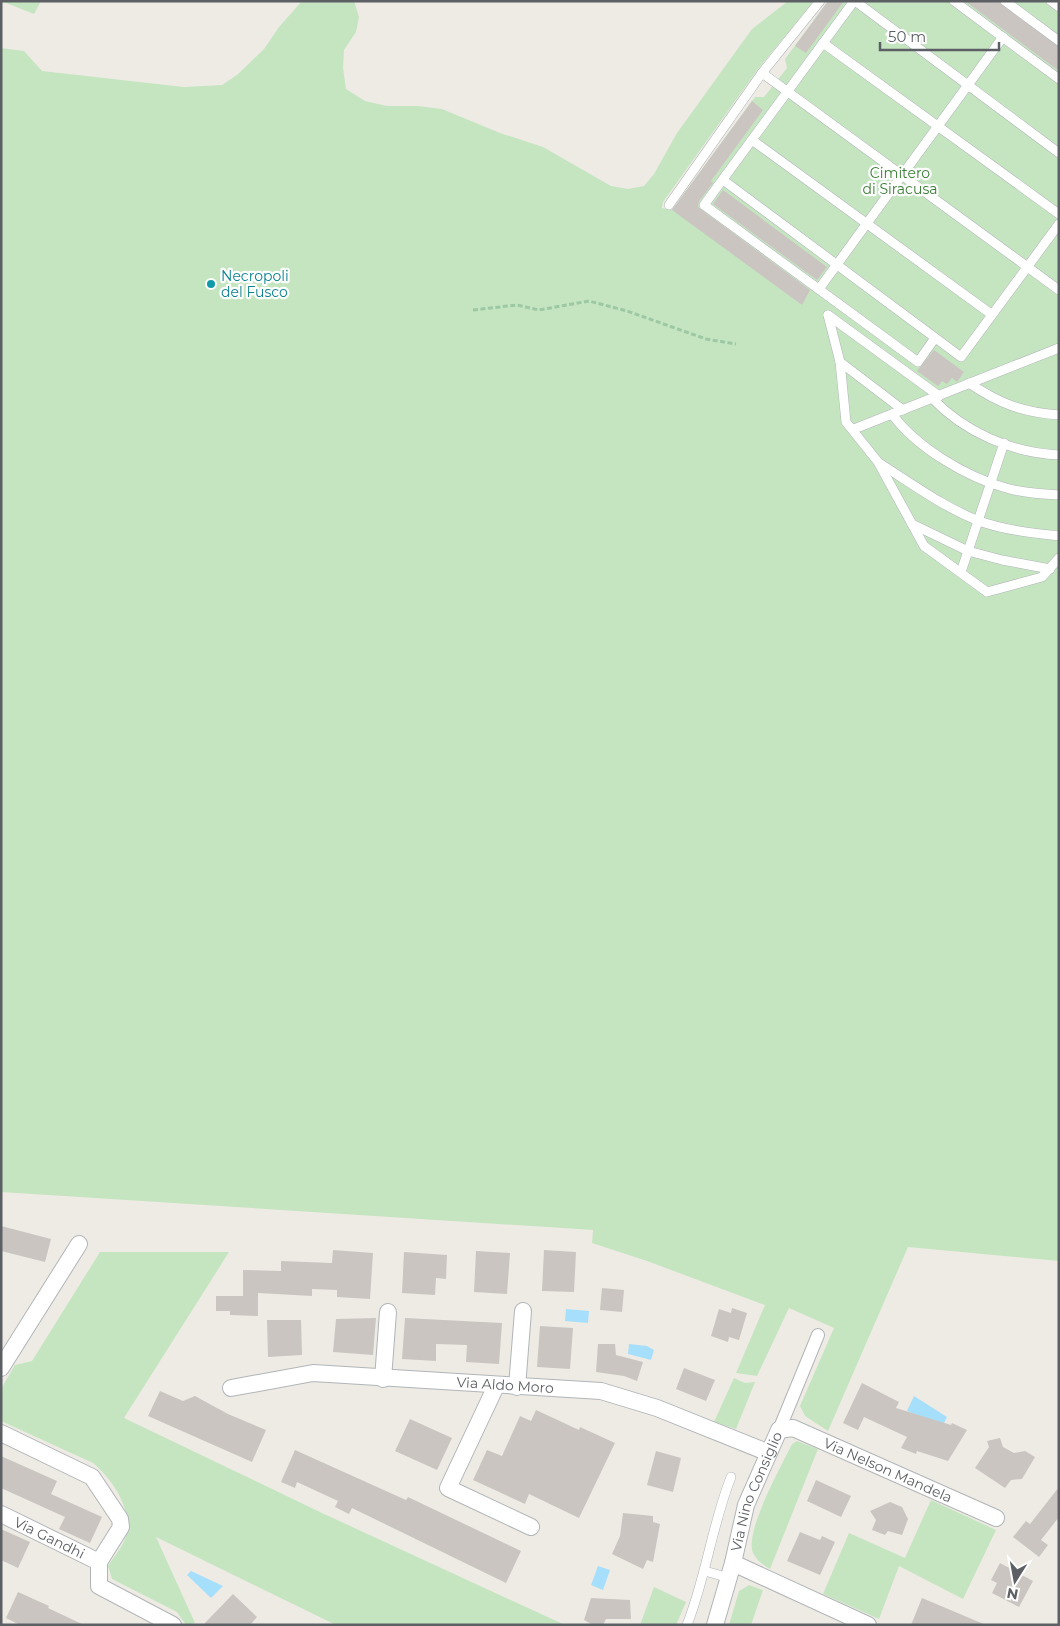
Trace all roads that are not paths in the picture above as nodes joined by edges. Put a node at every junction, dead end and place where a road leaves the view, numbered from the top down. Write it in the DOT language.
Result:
graph roads {
  1 [pos="820,1"];
  2 [pos="854,1"];
  3 [pos="954,1"];
  4 [pos="1005,1"];
  5 [pos="1051,1"];
  6 [pos="1059,7"];
  7 [pos="1003,38"];
  8 [pos="1059,41"];
  9 [pos="824,43"];
  10 [pos="762,73"];
  11 [pos="1059,79"];
  12 [pos="968,85"];
  13 [pos="787,92"];
  14 [pos="938,126"];
  15 [pos="752,140"];
  16 [pos="1059,152"];
  17 [pos="902,175"];
  18 [pos="723,180"];
  19 [pos="669,205"];
  20 [pos="1059,214"];
  21 [pos="866,223"];
  22 [pos="1059,224"];
  23 [pos="836,264"];
  24 [pos="1028,267"];
  25 [pos="819,289"];
  26 [pos="1059,290"];
  27 [pos="992,314"];
  28 [pos="935,338"];
  29 [pos="1059,348"];
  30 [pos="840,362"];
  31 [pos="970,383"];
  32 [pos="935,397"];
  33 [pos="903,410"];
  34 [pos="892,414"];
  35 [pos="1059,415"];
  36 [pos="854,429"];
  37 [pos="1004,444"];
  38 [pos="1059,455"];
  39 [pos="878,462"];
  40 [pos="991,483"];
  41 [pos="1059,494"];
  42 [pos="978,520"];
  43 [pos="912,524"];
  44 [pos="1059,536"];
  45 [pos="968,551"];
  46 [pos="1059,558"];
  47 [pos="1050,569"];
  48 [pos="961,572"];
  49 [pos="79,1244"];
  50 [pos="523,1311"];
  51 [pos="388,1312"];
  52 [pos="818,1335"];
  53 [pos="1,1368"];
  54 [pos="383,1379"];
  55 [pos="496,1386"];
  56 [pos="517,1387"];
  57 [pos="232,1388"];
  58 [pos="779,1430"];
  59 [pos="1,1433"];
  60 [pos="769,1453"];
  61 [pos="731,1478"];
  62 [pos="1,1514"];
  63 [pos="996,1518"];
  64 [pos="531,1527"];
  65 [pos="99,1562"];
  66 [pos="705,1571"];
  67 [pos="731,1571"];
  68 [pos="174,1625"];
  69 [pos="687,1625"];
  70 [pos="715,1625"];
  71 [pos="868,1625"];
  1 -- 10 [label="lane"];
  2 -- 9 [label="lane"];
  2 -- 12 [label="lane"];
  3 -- 7 [label="lane"];
  4 -- 8 [label="lane"];
  5 -- 6 [label="lane"];
  7 -- 11 [label="lane"];
  7 -- 12 [label="lane"];
  9 -- 13 [label="lane"];
  9 -- 14 [label="lane"];
  10 -- 13 [label="lane"];
  10 -- 19 [label="lane"];
  12 -- 14 [label="lane"];
  12 -- 16 [label="lane"];
  13 -- 15 [label="lane"];
  13 -- 17 [label="lane"];
  14 -- 17 [label="lane"];
  14 -- 20 [label="lane"];
  15 -- 18 [label="lane"];
  15 -- 21 [label="lane"];
  17 -- 21 [label="lane"];
  17 -- 24 [label="lane"];
  18 -- 23 [label="lane"];
  18 -- 25 [label="lane"];
  21 -- 23 [label="lane"];
  21 -- 27 [label="lane"];
  22 -- 24 [label="lane"];
  23 -- 25 [label="lane"];
  23 -- 28 [label="lane"];
  24 -- 26 [label="lane"];
  24 -- 27 [label="lane"];
  25 -- 28 [label="lane"];
  27 -- 28 [label="lane"];
  29 -- 31 [label="lane"];
  30 -- 32 [label="lane"];
  30 -- 33 [label="lane"];
  30 -- 36 [label="lane"];
  31 -- 32 [label="lane"];
  31 -- 35 [label="lane"];
  32 -- 33 [label="lane"];
  32 -- 37 [label="lane"];
  33 -- 34 [label="lane"];
  34 -- 36 [label="lane"];
  34 -- 40 [label="lane"];
  36 -- 39 [label="lane"];
  37 -- 38 [label="lane"];
  37 -- 40 [label="lane"];
  39 -- 42 [label="lane"];
  39 -- 43 [label="lane"];
  40 -- 41 [label="lane"];
  40 -- 42 [label="lane"];
  42 -- 44 [label="lane"];
  42 -- 45 [label="lane"];
  43 -- 45 [label="lane"];
  43 -- 48 [label="lane"];
  45 -- 47 [label="lane"];
  45 -- 48 [label="lane"];
  46 -- 47 [label="lane"];
  47 -- 48 [label="lane"];
  49 -- 53 [label="street"];
  50 -- 56 [label="street"];
  51 -- 54 [label="street"];
  52 -- 58 [label="street, Via Nino Consiglio"];
  54 -- 55 [label="street, Via Aldo Moro"];
  54 -- 57 [label="street, Via Aldo Moro"];
  55 -- 56 [label="street, Via Aldo Moro"];
  55 -- 64 [label="street"];
  56 -- 60 [label="street, Via Aldo Moro"];
  58 -- 60 [label="street, Via Nino Consiglio"];
  58 -- 63 [label="street, Via Nelson Mandela"];
  59 -- 65 [label="street"];
  60 -- 67 [label="street, Via Nino Consiglio"];
  61 -- 66 [label="lane"];
  62 -- 65 [label="street, Via Gandhi"];
  65 -- 68 [label="street"];
  66 -- 67 [label="lane"];
  66 -- 69 [label="lane"];
  67 -- 70 [label="street, Via Nino Consiglio"];
  67 -- 71 [label="street"];
}
